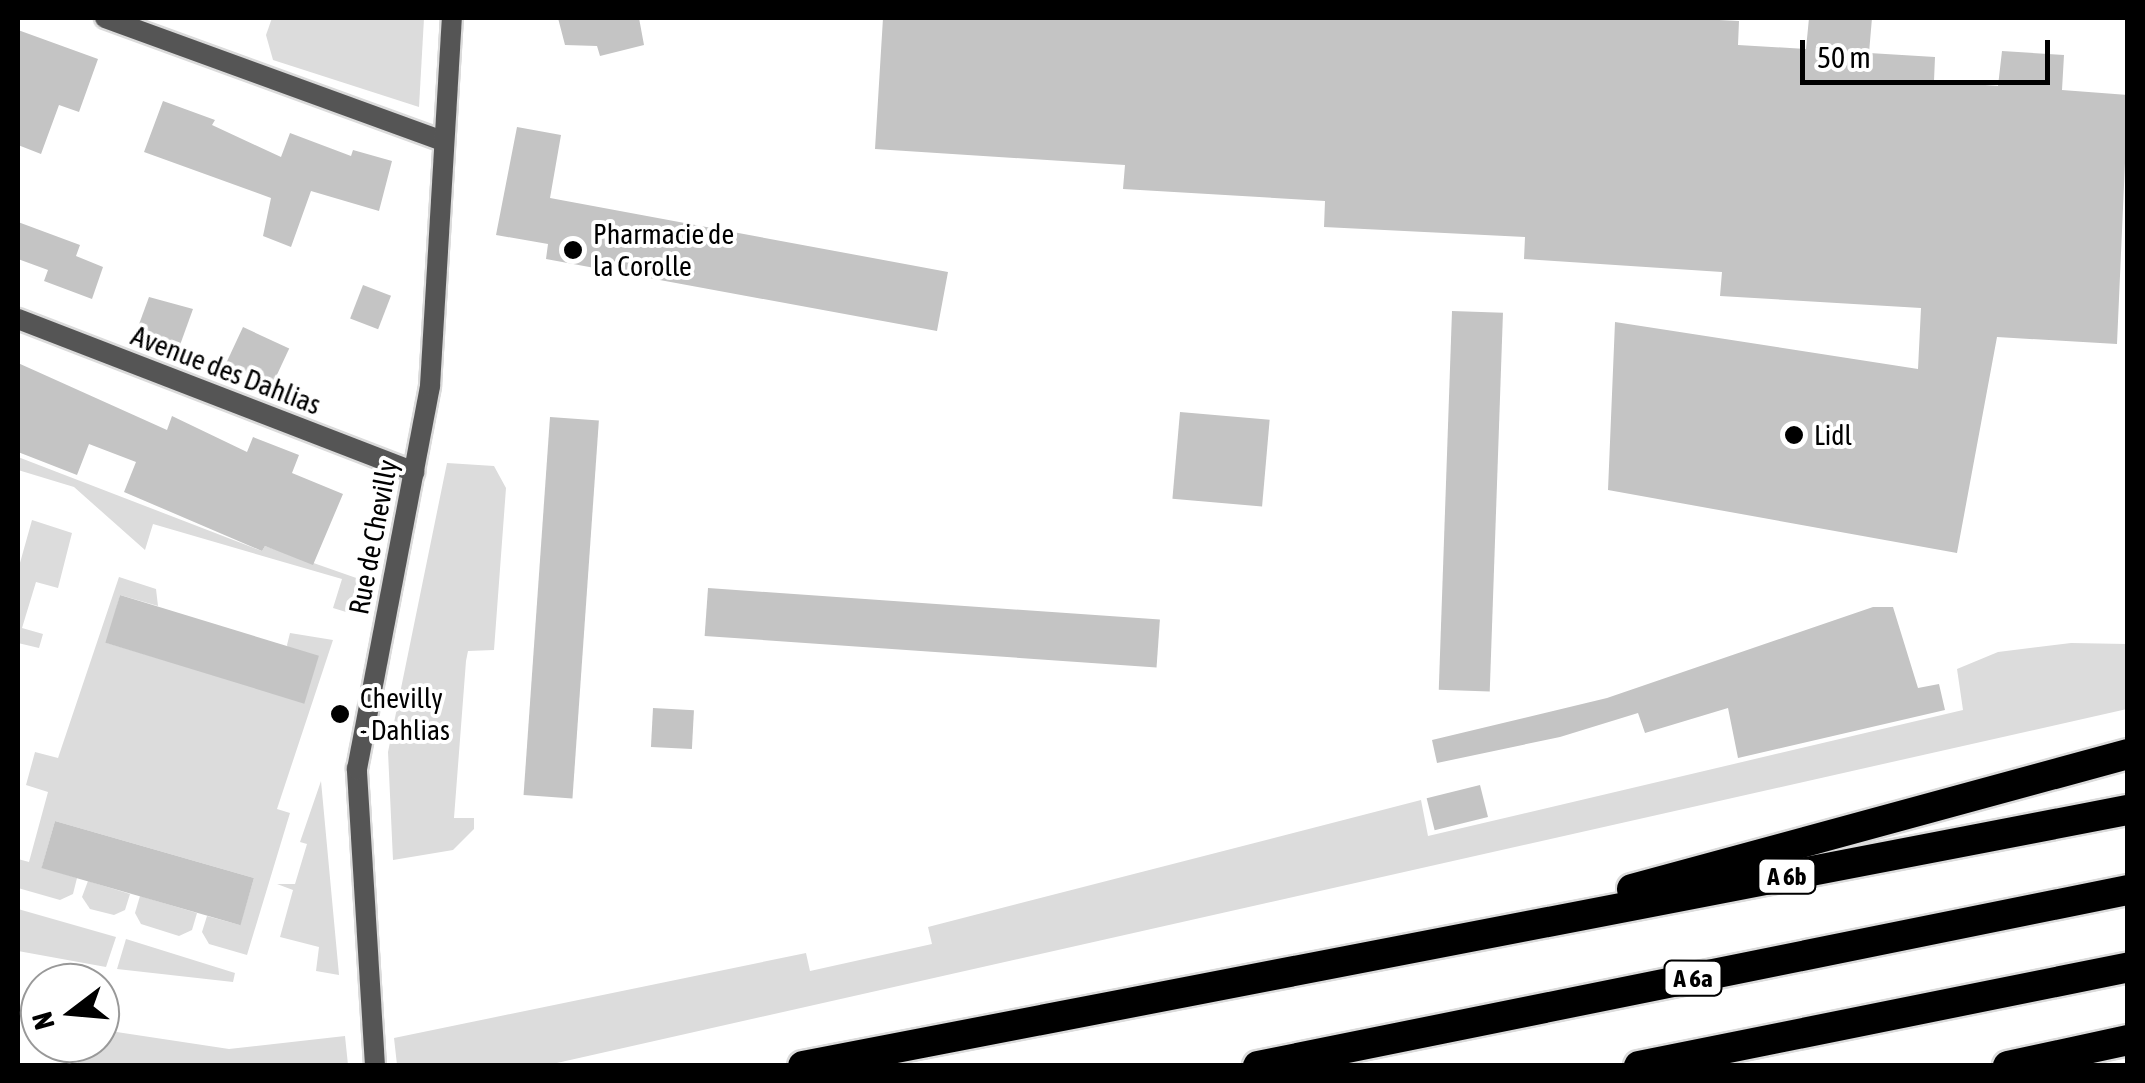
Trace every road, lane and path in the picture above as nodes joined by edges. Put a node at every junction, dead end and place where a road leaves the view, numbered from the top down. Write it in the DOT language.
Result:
graph roads {
  1 [pos="105,18"];
  2 [pos="452,18"];
  3 [pos="444,141"];
  4 [pos="18,319"];
  5 [pos="414,472"];
  6 [pos="2128,754"];
  7 [pos="2128,810"];
  8 [pos="2128,890"];
  9 [pos="1447,942"];
  10 [pos="2128,967"];
  11 [pos="2128,1040"];
  12 [pos="375,1066"];
  13 [pos="803,1066"];
  14 [pos="1258,1066"];
  15 [pos="1639,1066"];
  16 [pos="2008,1066"];
  1 -- 3 [label="street"];
  2 -- 3 [label="street, Rue de Chevilly"];
  3 -- 5 [label="street, Rue de Chevilly"];
  4 -- 5 [label="street, Avenue des Dahlias"];
  5 -- 12 [label="street, Rue de Chevilly"];
  6 -- 9 [label="highway"];
  7 -- 9 [label="highway, A 6b"];
  8 -- 14 [label="highway, A 6a"];
  9 -- 13 [label="highway, A 6b"];
  10 -- 15 [label="highway"];
  11 -- 16 [label="highway"];
}
